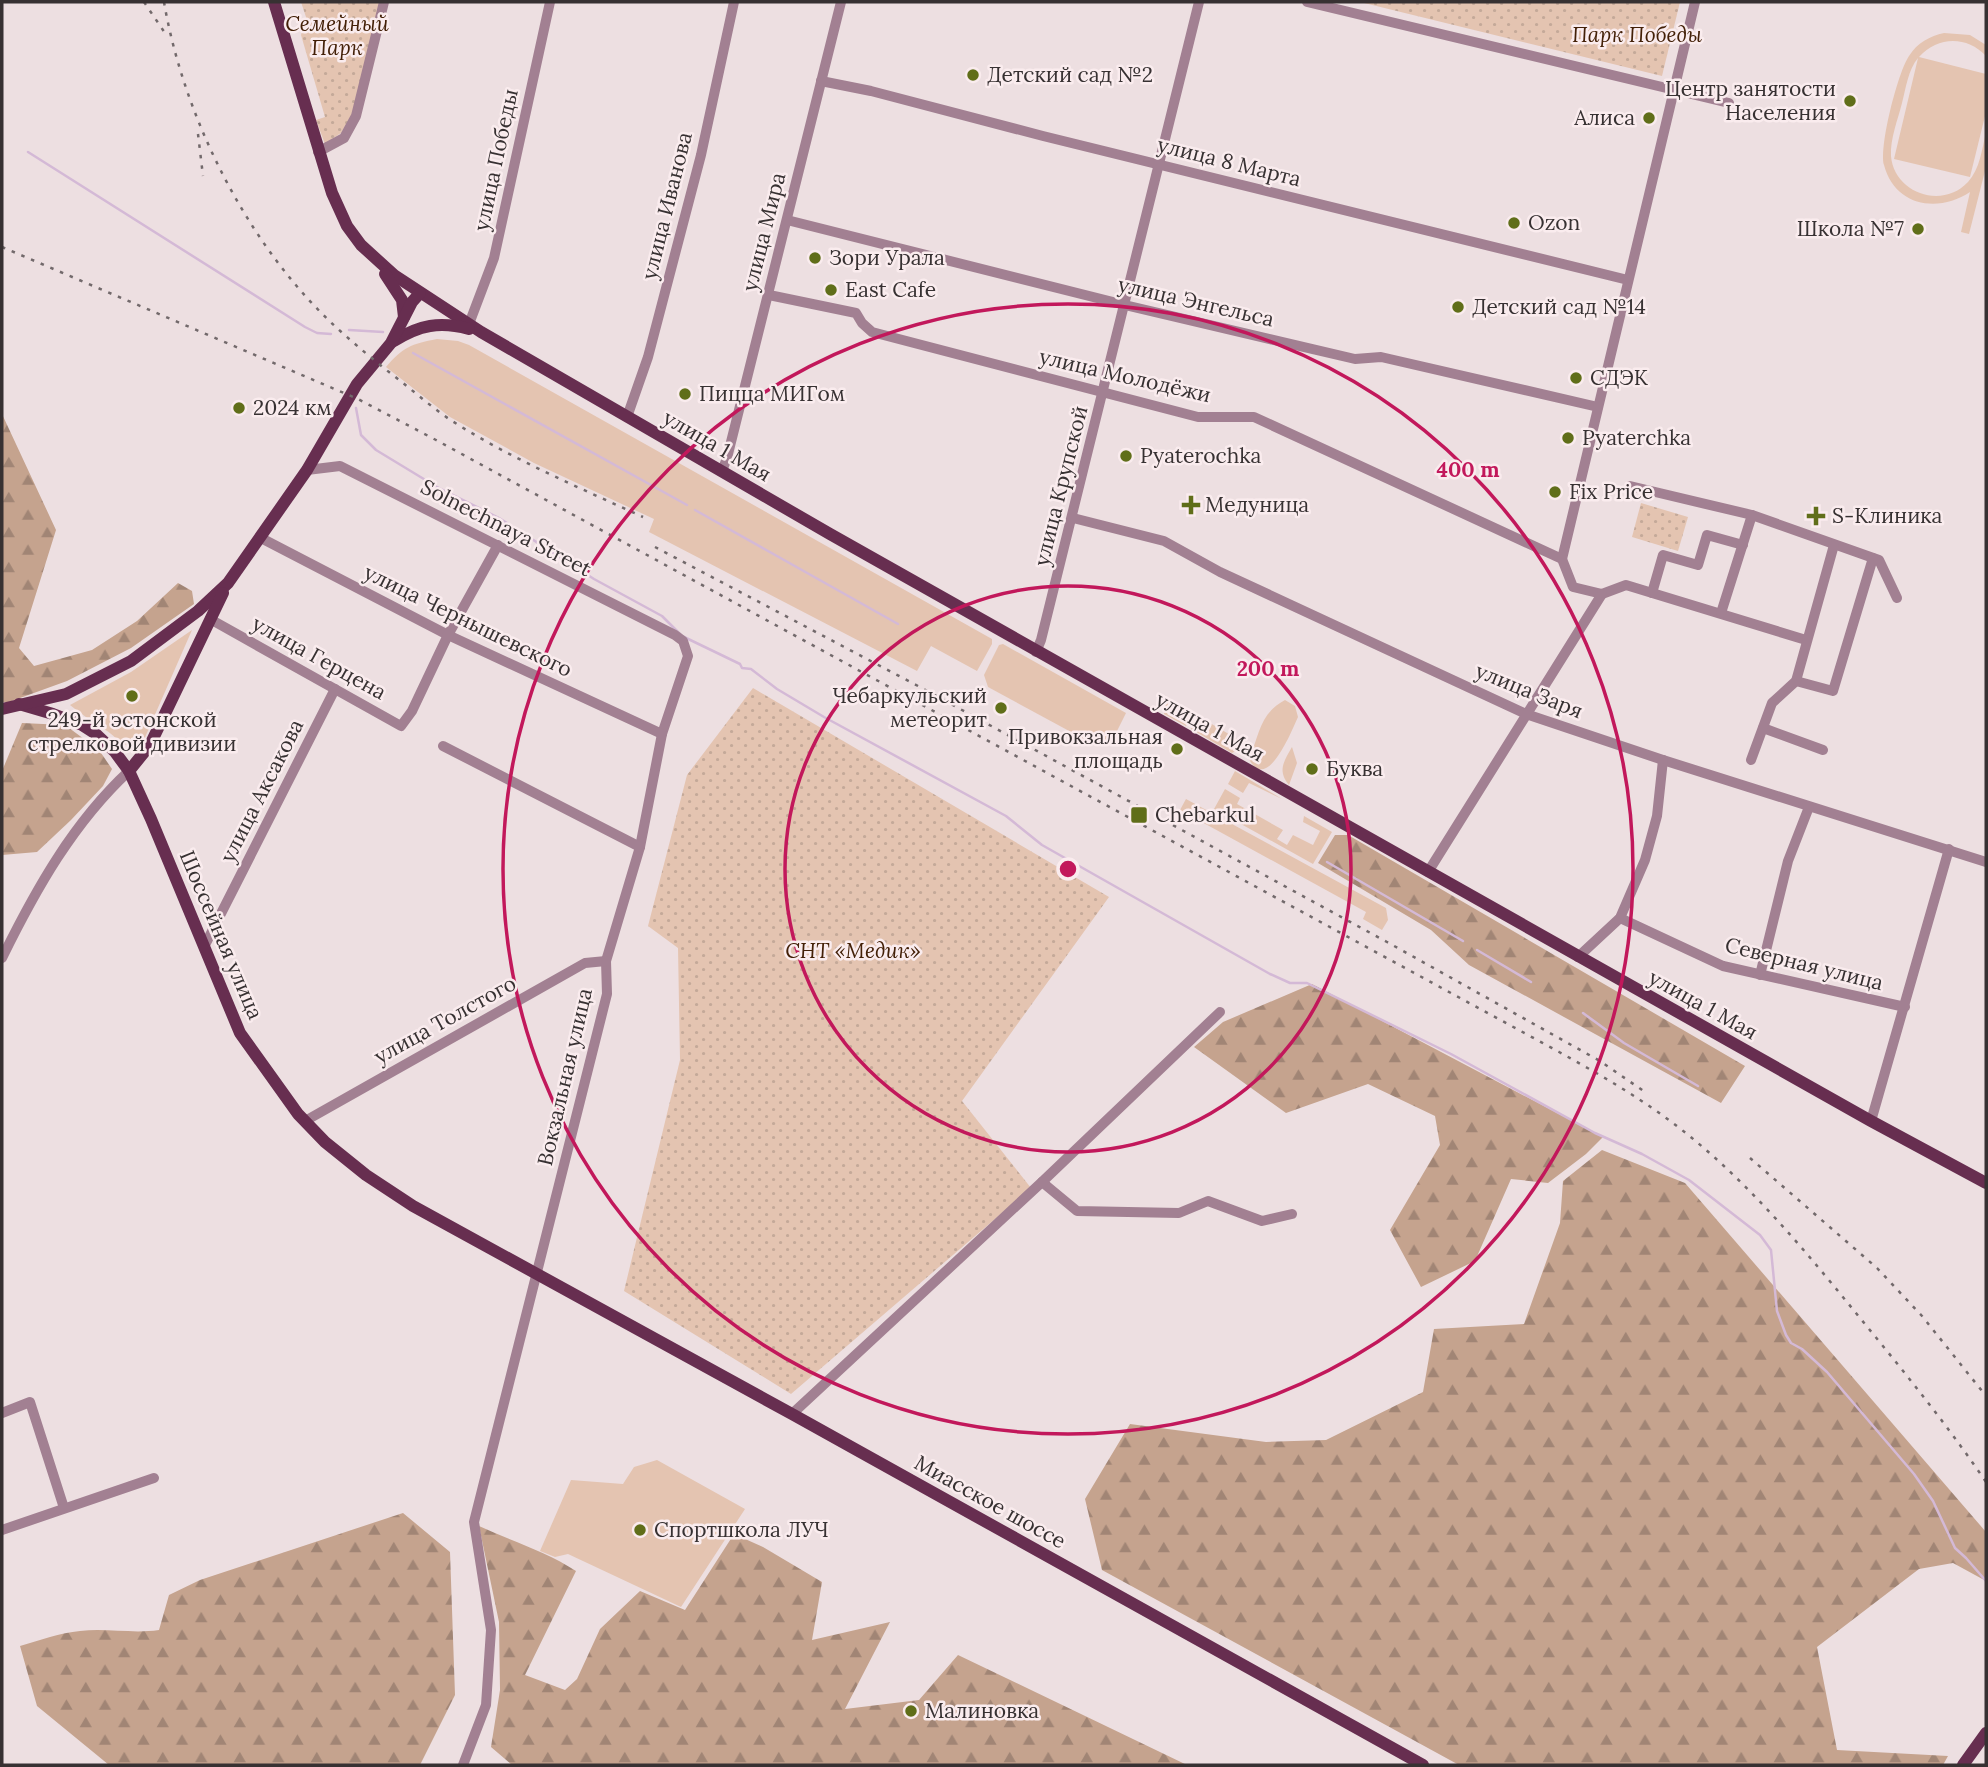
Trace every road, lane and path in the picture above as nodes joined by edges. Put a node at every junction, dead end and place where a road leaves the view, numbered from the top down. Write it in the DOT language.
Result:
graph roads {
  1 [pos="274,2"];
  2 [pos="384,2"];
  3 [pos="550,2"];
  4 [pos="734,2"];
  5 [pos="841,2"];
  6 [pos="1199,2"];
  7 [pos="1307,2"];
  8 [pos="1695,2"];
  9 [pos="821,81"];
  10 [pos="1674,89"];
  11 [pos="1729,103"];
  12 [pos="318,152"];
  13 [pos="1160,165"];
  14 [pos="787,220"];
  15 [pos="377,262"];
  16 [pos="1628,280"];
  17 [pos="420,293"];
  18 [pos="769,295"];
  19 [pos="435,303"];
  20 [pos="1126,305"];
  21 [pos="404,318"];
  22 [pos="469,324"];
  23 [pos="419,327"];
  24 [pos="481,332"];
  25 [pos="391,343"];
  26 [pos="1104,392"];
  27 [pos="1598,407"];
  28 [pos="627,417"];
  29 [pos="307,470"];
  30 [pos="722,471"];
  31 [pos="1630,486"];
  32 [pos="1752,515"];
  33 [pos="1073,518"];
  34 [pos="261,538"];
  35 [pos="498,545"];
  36 [pos="1743,545"];
  37 [pos="1834,545"];
  38 [pos="1873,558"];
  39 [pos="1562,559"];
  40 [pos="228,583"];
  41 [pos="1652,593"];
  42 [pos="1602,594"];
  43 [pos="1896,598"];
  44 [pos="1721,613"];
  45 [pos="209,619"];
  46 [pos="448,635"];
  47 [pos="1807,640"];
  48 [pos="683,642"];
  49 [pos="1036,652"];
  50 [pos="1796,681"];
  51 [pos="335,689"];
  52 [pos="19,704"];
  53 [pos="2,709"];
  54 [pos="1526,714"];
  55 [pos="1763,729"];
  56 [pos="662,734"];
  57 [pos="443,746"];
  58 [pos="1823,750"];
  59 [pos="1663,760"];
  60 [pos="1751,760"];
  61 [pos="129,771"];
  62 [pos="1810,807"];
  63 [pos="640,846"];
  64 [pos="1949,849"];
  65 [pos="1986,862"];
  66 [pos="1428,872"];
  67 [pos="1620,918"];
  68 [pos="204,947"];
  69 [pos="1578,957"];
  70 [pos="2,958"];
  71 [pos="606,961"];
  72 [pos="1760,975"];
  73 [pos="1905,1007"];
  74 [pos="1220,1012"];
  75 [pos="305,1121"];
  76 [pos="1871,1121"];
  77 [pos="1042,1182"];
  78 [pos="1986,1183"];
  79 [pos="1292,1214"];
  80 [pos="538,1274"];
  81 [pos="2,1413"];
  82 [pos="792,1414"];
  83 [pos="154,1478"];
  84 [pos="64,1508"];
  85 [pos="2,1530"];
  86 [pos="1986,1733"];
  87 [pos="463,1765"];
  88 [pos="1423,1765"];
  89 [pos="1963,1765"];
  1 -- 12 [label="main road"];
  2 -- 12 [label="street"];
  3 -- 22 [label="street, улица Победы"];
  4 -- 28 [label="street, улица Иванова"];
  5 -- 9 [label="street, улица Мира"];
  6 -- 13 [label="street, улица Крупской"];
  7 -- 10 [label="street"];
  8 -- 10 [label="street"];
  9 -- 13 [label="street, улица 8 Марта"];
  9 -- 14 [label="street, улица Мира"];
  10 -- 11 [label="street"];
  10 -- 16 [label="street"];
  12 -- 15 [label="main road"];
  13 -- 16 [label="street, улица 8 Марта"];
  13 -- 20 [label="street, улица Крупской"];
  14 -- 18 [label="street, улица Мира"];
  14 -- 20 [label="street, улица Энгельса"];
  15 -- 17 [label="main road, улица 1 Мая"];
  15 -- 21 [label="main road"];
  16 -- 27 [label="street"];
  17 -- 19 [label="main road, улица 1 Мая"];
  17 -- 21 [label="main road"];
  18 -- 26 [label="street, улица Молодёжи"];
  18 -- 30 [label="street, улица Мира"];
  19 -- 22 [label="main road, улица 1 Мая"];
  19 -- 23 [label="main road"];
  20 -- 26 [label="street, улица Крупской"];
  20 -- 27 [label="street, улица Энгельса"];
  21 -- 25 [label="main road"];
  22 -- 24 [label="main road, улица 1 Мая"];
  23 -- 24 [label="main road"];
  23 -- 25 [label="main road"];
  24 -- 28 [label="main road, улица 1 Мая"];
  25 -- 29 [label="main road"];
  26 -- 33 [label="street, улица Крупской"];
  26 -- 39 [label="street, улица Молодёжи"];
  27 -- 39 [label="street"];
  28 -- 30 [label="main road, улица 1 Мая"];
  29 -- 34 [label="main road"];
  29 -- 35 [label="street, Solnechnaya Street"];
  30 -- 49 [label="main road, улица 1 Мая"];
  31 -- 32 [label="street"];
  32 -- 36 [label="street"];
  32 -- 37 [label="street"];
  33 -- 49 [label="street, улица Крупской"];
  33 -- 54 [label="street, улица Заря"];
  34 -- 40 [label="main road"];
  34 -- 46 [label="street, улица Чернышевского"];
  35 -- 46 [label="street"];
  35 -- 48 [label="street, Solnechnaya Street"];
  36 -- 41 [label="street"];
  36 -- 44 [label="street"];
  37 -- 38 [label="street"];
  37 -- 47 [label="street"];
  38 -- 43 [label="street"];
  38 -- 50 [label="street"];
  39 -- 42 [label="street"];
  40 -- 45 [label="main road"];
  40 -- 52 [label="main road"];
  41 -- 42 [label="street"];
  41 -- 44 [label="street"];
  42 -- 54 [label="street"];
  44 -- 47 [label="street"];
  45 -- 51 [label="street, улица Герцена"];
  45 -- 61 [label="main road"];
  46 -- 51 [label="street, улица Герцена"];
  46 -- 56 [label="street, улица Чернышевского"];
  47 -- 50 [label="street"];
  48 -- 56 [label="street, Вокзальная улица"];
  49 -- 66 [label="main road, улица 1 Мая"];
  50 -- 55 [label="street"];
  51 -- 68 [label="street, улица Аксакова"];
  52 -- 53 [label="main road"];
  52 -- 61 [label="main road, Шоссейная улица"];
  54 -- 59 [label="street, улица Заря"];
  54 -- 66 [label="street"];
  55 -- 58 [label="street"];
  55 -- 60 [label="street"];
  56 -- 63 [label="street, Вокзальная улица"];
  57 -- 63 [label="street"];
  59 -- 62 [label="street, улица Заря"];
  59 -- 67 [label="street"];
  61 -- 68 [label="main road, Шоссейная улица"];
  61 -- 70 [label="street"];
  62 -- 64 [label="street, улица Заря"];
  62 -- 72 [label="street"];
  63 -- 71 [label="street, Вокзальная улица"];
  64 -- 65 [label="street, улица Заря"];
  64 -- 73 [label="street"];
  66 -- 69 [label="main road, улица 1 Мая"];
  67 -- 69 [label="street"];
  67 -- 72 [label="street, Северная улица"];
  68 -- 75 [label="main road, Шоссейная улица"];
  69 -- 76 [label="main road, улица 1 Мая"];
  71 -- 75 [label="street, улица Толстого"];
  71 -- 80 [label="street, Вокзальная улица"];
  72 -- 73 [label="street, Северная улица"];
  73 -- 76 [label="street"];
  74 -- 77 [label="street"];
  75 -- 80 [label="main road, Шоссейная улица"];
  76 -- 78 [label="main road, улица 1 Мая"];
  77 -- 79 [label="street"];
  77 -- 82 [label="street"];
  80 -- 82 [label="main road, Миасское шоссе"];
  80 -- 87 [label="street, Вокзальная улица"];
  81 -- 84 [label="street"];
  82 -- 88 [label="main road, Миасское шоссе"];
  83 -- 84 [label="street"];
  84 -- 85 [label="street"];
  86 -- 89 [label="main road"];
}
